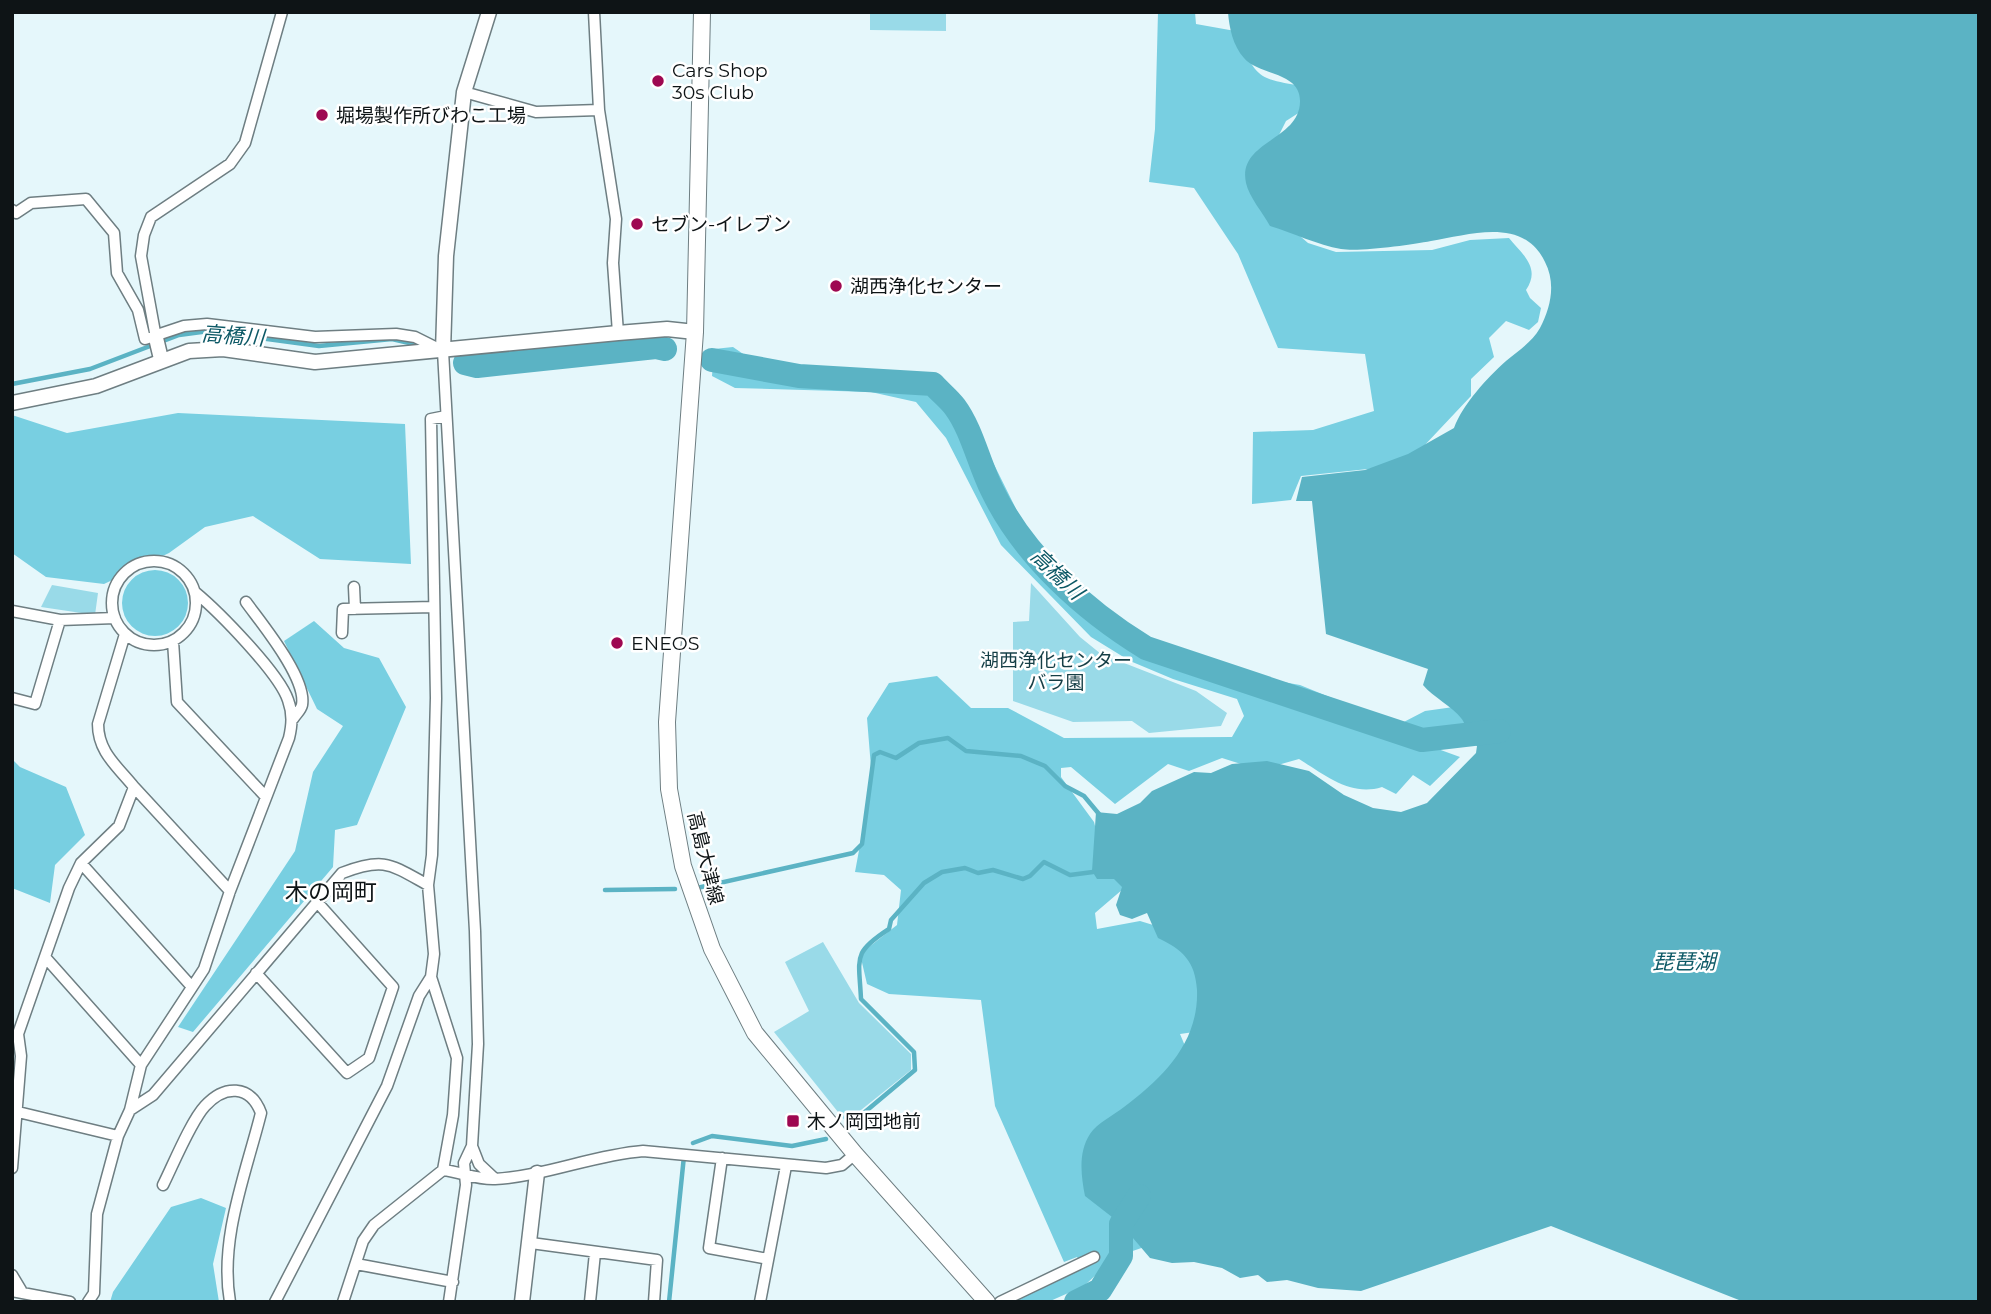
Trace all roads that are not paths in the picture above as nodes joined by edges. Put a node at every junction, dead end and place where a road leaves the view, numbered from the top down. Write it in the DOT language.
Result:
graph roads {
  1 [pos="282,12"];
  2 [pos="489,12"];
  3 [pos="594,12"];
  4 [pos="702,12"];
  5 [pos="464,92"];
  6 [pos="599,110"];
  7 [pos="12,210"];
  8 [pos="618,332"];
  9 [pos="156,336"];
  10 [pos="695,338"];
  11 [pos="443,351"];
  12 [pos="162,359"];
  13 [pos="12,403"];
  14 [pos="446,416"];
  15 [pos="354,587"];
  16 [pos="195,592"];
  17 [pos="246,602"];
  18 [pos="434,607"];
  19 [pos="355,609"];
  20 [pos="12,611"];
  21 [pos="115,618"];
  22 [pos="60,620"];
  23 [pos="342,633"];
  24 [pos="125,634"];
  25 [pos="173,641"];
  26 [pos="12,698"];
  27 [pos="293,719"];
  28 [pos="134,787"];
  29 [pos="266,797"];
  30 [pos="81,863"];
  31 [pos="428,885"];
  32 [pos="230,891"];
  33 [pos="317,902"];
  34 [pos="46,957"];
  35 [pos="256,973"];
  36 [pos="431,977"];
  37 [pos="192,987"];
  38 [pos="141,1065"];
  39 [pos="130,1110"];
  40 [pos="18,1112"];
  41 [pos="118,1136"];
  42 [pos="472,1146"];
  43 [pos="855,1154"];
  44 [pos="722,1158"];
  45 [pos="786,1166"];
  46 [pos="12,1168"];
  47 [pos="443,1170"];
  48 [pos="464,1172"];
  49 [pos="537,1173"];
  50 [pos="495,1179"];
  51 [pos="163,1185"];
  52 [pos="531,1243"];
  53 [pos="595,1253"];
  54 [pos="1094,1257"];
  55 [pos="768,1259"];
  56 [pos="356,1264"];
  57 [pos="12,1275"];
  58 [pos="453,1282"];
  59 [pos="16,1290"];
  60 [pos="70,1302"];
  61 [pos="88,1302"];
  62 [pos="230,1302"];
  63 [pos="275,1302"];
  64 [pos="343,1302"];
  65 [pos="449,1302"];
  66 [pos="522,1302"];
  67 [pos="590,1302"];
  68 [pos="654,1302"];
  69 [pos="760,1302"];
  70 [pos="987,1302"];
  71 [pos="1000,1302"];
  1 -- 9 [label="street"];
  2 -- 5 [label="street"];
  3 -- 6 [label="street"];
  4 -- 10 [label="main road"];
  5 -- 6 [label="street"];
  5 -- 11 [label="street"];
  6 -- 8 [label="street"];
  7 -- 9 [label="street"];
  8 -- 10 [label="street"];
  8 -- 11 [label="street"];
  9 -- 11 [label="street"];
  9 -- 12 [label="street"];
  10 -- 43 [label="main road, 高島大津線"];
  11 -- 12 [label="street"];
  11 -- 14 [label="street"];
  12 -- 13 [label="street"];
  14 -- 18 [label="street"];
  14 -- 42 [label="street"];
  15 -- 19 [label="street"];
  16 -- 21 [label="street"];
  16 -- 25 [label="street"];
  16 -- 27 [label="street"];
  17 -- 27 [label="street"];
  18 -- 19 [label="street"];
  18 -- 31 [label="street"];
  19 -- 23 [label="street"];
  20 -- 22 [label="street"];
  21 -- 22 [label="street"];
  21 -- 24 [label="street"];
  22 -- 26 [label="street"];
  24 -- 25 [label="street"];
  24 -- 28 [label="street"];
  25 -- 29 [label="street"];
  27 -- 29 [label="street"];
  28 -- 30 [label="street"];
  28 -- 32 [label="street"];
  29 -- 32 [label="street"];
  30 -- 34 [label="street"];
  30 -- 37 [label="street"];
  31 -- 33 [label="street"];
  31 -- 36 [label="street"];
  32 -- 37 [label="street"];
  33 -- 35 [label="street"];
  33 -- 35 [label="street"];
  34 -- 38 [label="street"];
  34 -- 40 [label="street"];
  35 -- 39 [label="street"];
  36 -- 47 [label="street"];
  36 -- 63 [label="street"];
  37 -- 38 [label="street"];
  38 -- 39 [label="street"];
  39 -- 41 [label="street"];
  40 -- 41 [label="street"];
  40 -- 46 [label="street"];
  41 -- 61 [label="street"];
  42 -- 48 [label="street"];
  42 -- 50 [label="street"];
  43 -- 45 [label="street"];
  43 -- 70 [label="main road, 高島大津線"];
  44 -- 45 [label="street"];
  44 -- 49 [label="street"];
  44 -- 55 [label="street"];
  45 -- 55 [label="street"];
  47 -- 48 [label="street"];
  47 -- 56 [label="street"];
  48 -- 50 [label="street"];
  48 -- 58 [label="street"];
  49 -- 50 [label="street"];
  49 -- 52 [label="street"];
  51 -- 62 [label="street"];
  52 -- 53 [label="street"];
  52 -- 66 [label="street"];
  53 -- 67 [label="street"];
  53 -- 68 [label="street"];
  54 -- 71 [label="street"];
  55 -- 69 [label="street"];
  56 -- 58 [label="street"];
  56 -- 64 [label="street"];
  57 -- 59 [label="street"];
  58 -- 65 [label="street"];
  59 -- 60 [label="street"];
}
